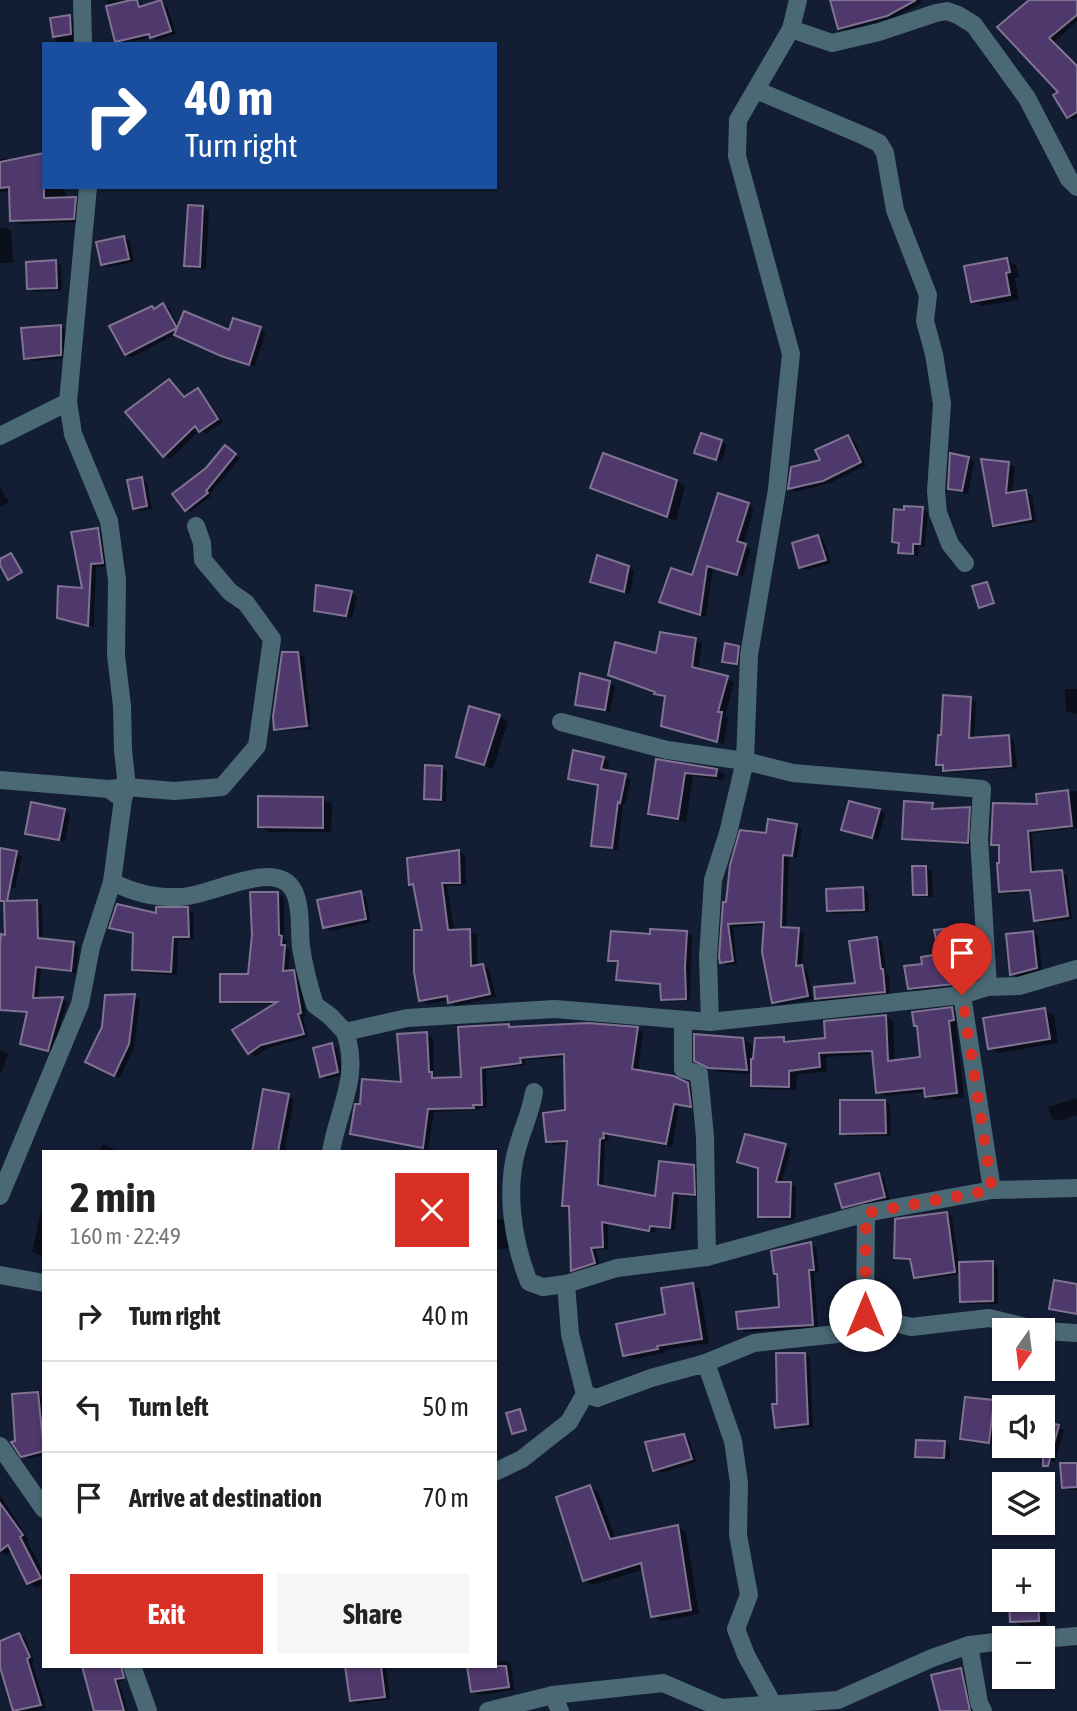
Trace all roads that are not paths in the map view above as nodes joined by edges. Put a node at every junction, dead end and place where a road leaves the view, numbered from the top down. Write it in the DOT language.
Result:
graph roads {
  1 [pos="82,0"];
  2 [pos="798,0"];
  3 [pos="790,29"];
  4 [pos="83,42"];
  5 [pos="756,90"];
  6 [pos="1077,187"];
  7 [pos="88,189"];
  8 [pos="68,402"];
  9 [pos="0,436"];
  10 [pos="196,526"];
  11 [pos="965,563"];
  12 [pos="561,722"];
  13 [pos="745,761"];
  14 [pos="0,780"];
  15 [pos="120,792"];
  16 [pos="112,882"];
  17 [pos="1077,969"];
  18 [pos="988,987"];
  19 [pos="962,995"];
  20 [pos="682,1020"];
  21 [pos="710,1022"];
  22 [pos="345,1032"];
  23 [pos="534,1092"];
  24 [pos="332,1150"];
  25 [pos="992,1190"];
  26 [pos="1076,1192"];
  27 [pos="0,1196"];
  28 [pos="866,1213"];
  29 [pos="706,1257"];
  30 [pos="0,1275"];
  31 [pos="42,1283"];
  32 [pos="566,1284"];
  33 [pos="865,1315"];
  34 [pos="992,1319"];
  35 [pos="1055,1331"];
  36 [pos="1077,1333"];
  37 [pos="706,1363"];
  38 [pos="585,1394"];
  39 [pos="0,1446"];
  40 [pos="497,1471"];
  41 [pos="42,1505"];
  42 [pos="1077,1636"];
  43 [pos="1055,1638"];
  44 [pos="992,1642"];
  45 [pos="969,1645"];
  46 [pos="133,1668"];
  47 [pos="557,1703"];
  48 [pos="774,1706"];
  49 [pos="148,1711"];
  50 [pos="488,1711"];
  51 [pos="983,1711"];
  1 -- 4 [label="street"];
  2 -- 3 [label="street"];
  3 -- 5 [label="street"];
  3 -- 6 [label="street"];
  5 -- 11 [label="street"];
  5 -- 13 [label="street"];
  7 -- 8 [label="street"];
  8 -- 9 [label="street"];
  8 -- 15 [label="street"];
  10 -- 15 [label="street"];
  12 -- 13 [label="street"];
  13 -- 18 [label="street"];
  13 -- 21 [label="street"];
  14 -- 15 [label="street"];
  15 -- 16 [label="street"];
  16 -- 22 [label="street"];
  16 -- 27 [label="street"];
  17 -- 18 [label="street"];
  18 -- 19 [label="street"];
  19 -- 21 [label="street"];
  19 -- 25 [label="street"];
  20 -- 21 [label="street"];
  20 -- 22 [label="street"];
  20 -- 29 [label="street"];
  22 -- 24 [label="street"];
  23 -- 32 [label="street"];
  25 -- 26 [label="street"];
  25 -- 28 [label="street"];
  28 -- 29 [label="street"];
  28 -- 33 [label="street"];
  29 -- 32 [label="street"];
  30 -- 31 [label="street"];
  32 -- 38 [label="street"];
  33 -- 34 [label="street"];
  33 -- 37 [label="street"];
  35 -- 36 [label="street"];
  37 -- 38 [label="street"];
  37 -- 48 [label="street"];
  38 -- 40 [label="street"];
  39 -- 41 [label="street"];
  42 -- 43 [label="street"];
  44 -- 45 [label="street"];
  45 -- 48 [label="street"];
  45 -- 51 [label="street"];
  46 -- 49 [label="street"];
  47 -- 48 [label="street"];
  47 -- 50 [label="street"];
}
